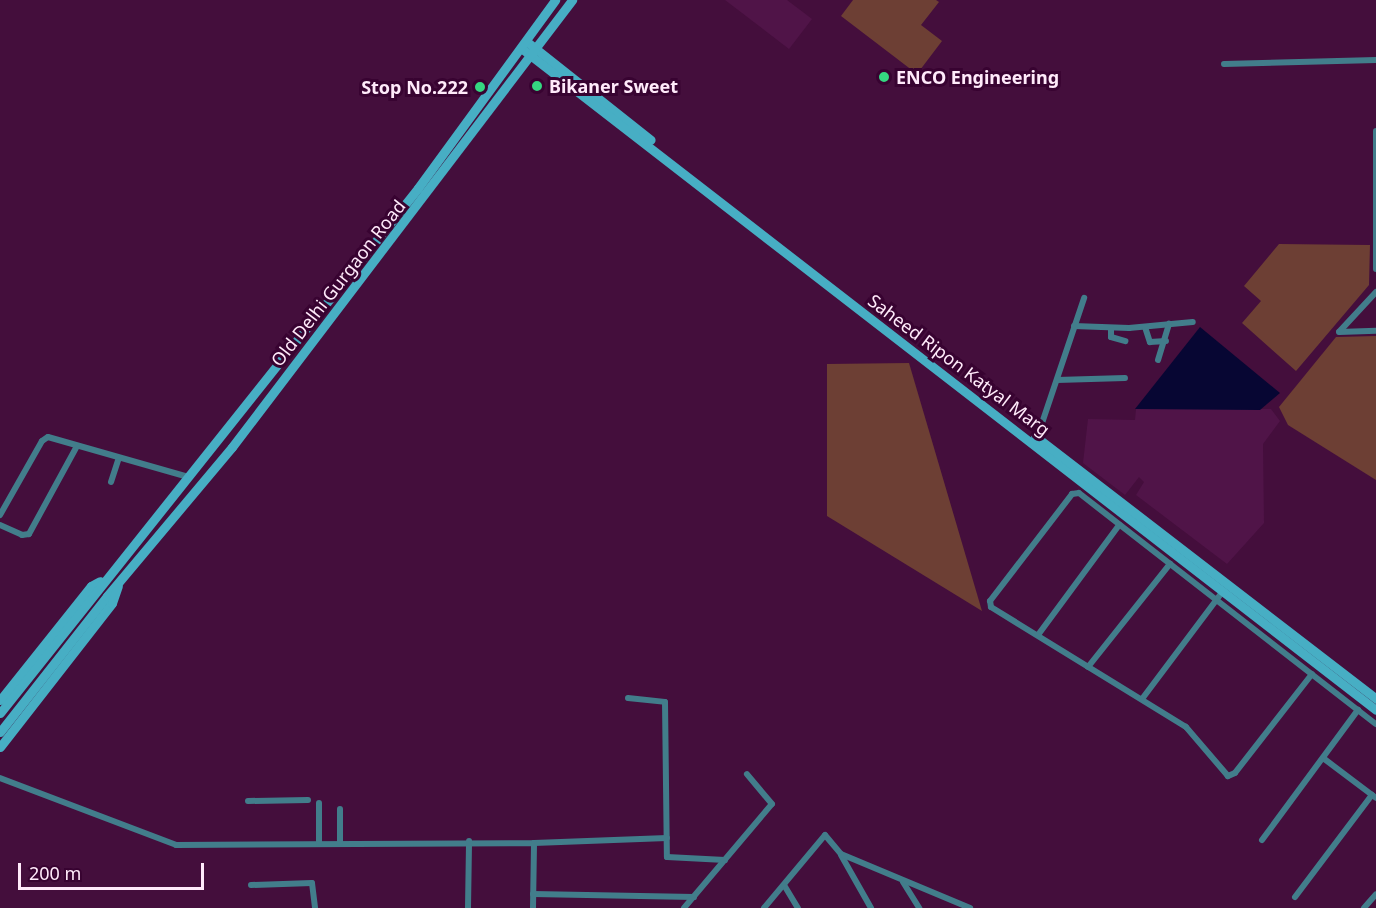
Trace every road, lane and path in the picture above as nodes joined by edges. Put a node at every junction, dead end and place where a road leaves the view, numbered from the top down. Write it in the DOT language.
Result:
graph roads {
  1 [pos="555,0"];
  2 [pos="572,0"];
  3 [pos="523,44"];
  4 [pos="533,52"];
  5 [pos="1376,60"];
  6 [pos="1224,64"];
  7 [pos="1376,131"];
  8 [pos="1376,269"];
  9 [pos="1376,292"];
  10 [pos="1084,298"];
  11 [pos="1193,322"];
  12 [pos="1169,324"];
  13 [pos="1074,326"];
  14 [pos="1145,327"];
  15 [pos="1111,328"];
  16 [pos="1376,331"];
  17 [pos="903,341"];
  18 [pos="1125,341"];
  19 [pos="1166,341"];
  20 [pos="1158,360"];
  21 [pos="1125,378"];
  22 [pos="1057,380"];
  23 [pos="1037,438"];
  24 [pos="77,446"];
  25 [pos="119,458"];
  26 [pos="1082,476"];
  27 [pos="189,477"];
  28 [pos="111,482"];
  29 [pos="0,515"];
  30 [pos="0,525"];
  31 [pos="1119,525"];
  32 [pos="1170,564"];
  33 [pos="105,579"];
  34 [pos="121,579"];
  35 [pos="1223,591"];
  36 [pos="1216,600"];
  37 [pos="1038,635"];
  38 [pos="1088,667"];
  39 [pos="1312,674"];
  40 [pos="628,698"];
  41 [pos="1142,699"];
  42 [pos="1376,699"];
  43 [pos="0,700"];
  44 [pos="1376,710"];
  45 [pos="1358,711"];
  46 [pos="0,713"];
  47 [pos="1376,724"];
  48 [pos="0,732"];
  49 [pos="0,747"];
  50 [pos="1323,758"];
  51 [pos="747,774"];
  52 [pos="0,778"];
  53 [pos="1374,797"];
  54 [pos="308,800"];
  55 [pos="248,801"];
  56 [pos="319,803"];
  57 [pos="340,809"];
  58 [pos="667,838"];
  59 [pos="1262,840"];
  60 [pos="469,842"];
  61 [pos="319,843"];
  62 [pos="340,843"];
  63 [pos="534,843"];
  64 [pos="841,854"];
  65 [pos="725,860"];
  66 [pos="903,882"];
  67 [pos="251,885"];
  68 [pos="784,885"];
  69 [pos="533,894"];
  70 [pos="1376,894"];
  71 [pos="694,897"];
  72 [pos="1295,897"];
  73 [pos="965,907"];
  74 [pos="315,908"];
  75 [pos="468,908"];
  76 [pos="533,908"];
  77 [pos="684,908"];
  78 [pos="765,908"];
  79 [pos="798,908"];
  80 [pos="872,908"];
  81 [pos="919,908"];
  82 [pos="1364,908"];
  1 -- 3 [label="main road, Old Delhi Gurgaon Road"];
  2 -- 4 [label="main road, Old Delhi Gurgaon Road"];
  3 -- 4 [label="main road, Saheed Ripon Katyal Marg"];
  3 -- 27 [label="main road, Old Delhi Gurgaon Road"];
  4 -- 17 [label="main road, Saheed Ripon Katyal Marg"];
  4 -- 34 [label="main road, Old Delhi Gurgaon Road"];
  5 -- 6 [label="street"];
  7 -- 8 [label="street"];
  9 -- 16 [label="street"];
  10 -- 13 [label="street"];
  11 -- 12 [label="street"];
  12 -- 14 [label="street"];
  12 -- 19 [label="street"];
  13 -- 15 [label="street"];
  13 -- 22 [label="street"];
  14 -- 15 [label="street"];
  14 -- 19 [label="street"];
  15 -- 18 [label="street"];
  17 -- 23 [label="main road, Saheed Ripon Katyal Marg"];
  17 -- 26 [label="main road, Saheed Ripon Katyal Marg"];
  19 -- 20 [label="street"];
  21 -- 22 [label="street"];
  22 -- 23 [label="street"];
  23 -- 26 [label="main road, Saheed Ripon Katyal Marg"];
  24 -- 25 [label="street"];
  24 -- 29 [label="street"];
  24 -- 30 [label="street"];
  25 -- 27 [label="street"];
  25 -- 28 [label="street"];
  26 -- 35 [label="main road, Saheed Ripon Katyal Marg"];
  26 -- 42 [label="main road, Saheed Ripon Katyal Marg"];
  27 -- 33 [label="main road, Old Delhi Gurgaon Road"];
  31 -- 32 [label="street"];
  31 -- 37 [label="street"];
  31 -- 37 [label="street"];
  32 -- 36 [label="street"];
  32 -- 38 [label="street"];
  33 -- 43 [label="main road"];
  33 -- 46 [label="main road"];
  34 -- 48 [label="main road, Old Delhi Gurgaon Road"];
  34 -- 49 [label="main road"];
  35 -- 36 [label="street"];
  35 -- 44 [label="main road, Saheed Ripon Katyal Marg"];
  36 -- 39 [label="street"];
  36 -- 41 [label="street"];
  37 -- 38 [label="street"];
  38 -- 41 [label="street"];
  39 -- 41 [label="street"];
  39 -- 45 [label="street"];
  40 -- 58 [label="street"];
  45 -- 47 [label="street"];
  45 -- 50 [label="street"];
  50 -- 53 [label="street"];
  50 -- 59 [label="street"];
  51 -- 65 [label="street"];
  52 -- 61 [label="street"];
  53 -- 72 [label="street"];
  54 -- 55 [label="street"];
  56 -- 61 [label="street"];
  57 -- 62 [label="street"];
  58 -- 63 [label="street"];
  58 -- 65 [label="street"];
  60 -- 62 [label="street"];
  60 -- 63 [label="street"];
  60 -- 75 [label="street"];
  61 -- 62 [label="street"];
  63 -- 69 [label="street"];
  64 -- 66 [label="street"];
  64 -- 68 [label="street"];
  64 -- 80 [label="street"];
  65 -- 71 [label="street"];
  66 -- 73 [label="street"];
  66 -- 81 [label="street"];
  67 -- 74 [label="street"];
  68 -- 78 [label="street"];
  68 -- 79 [label="street"];
  69 -- 71 [label="street"];
  69 -- 76 [label="street"];
  70 -- 82 [label="street"];
  71 -- 77 [label="street"];
}
